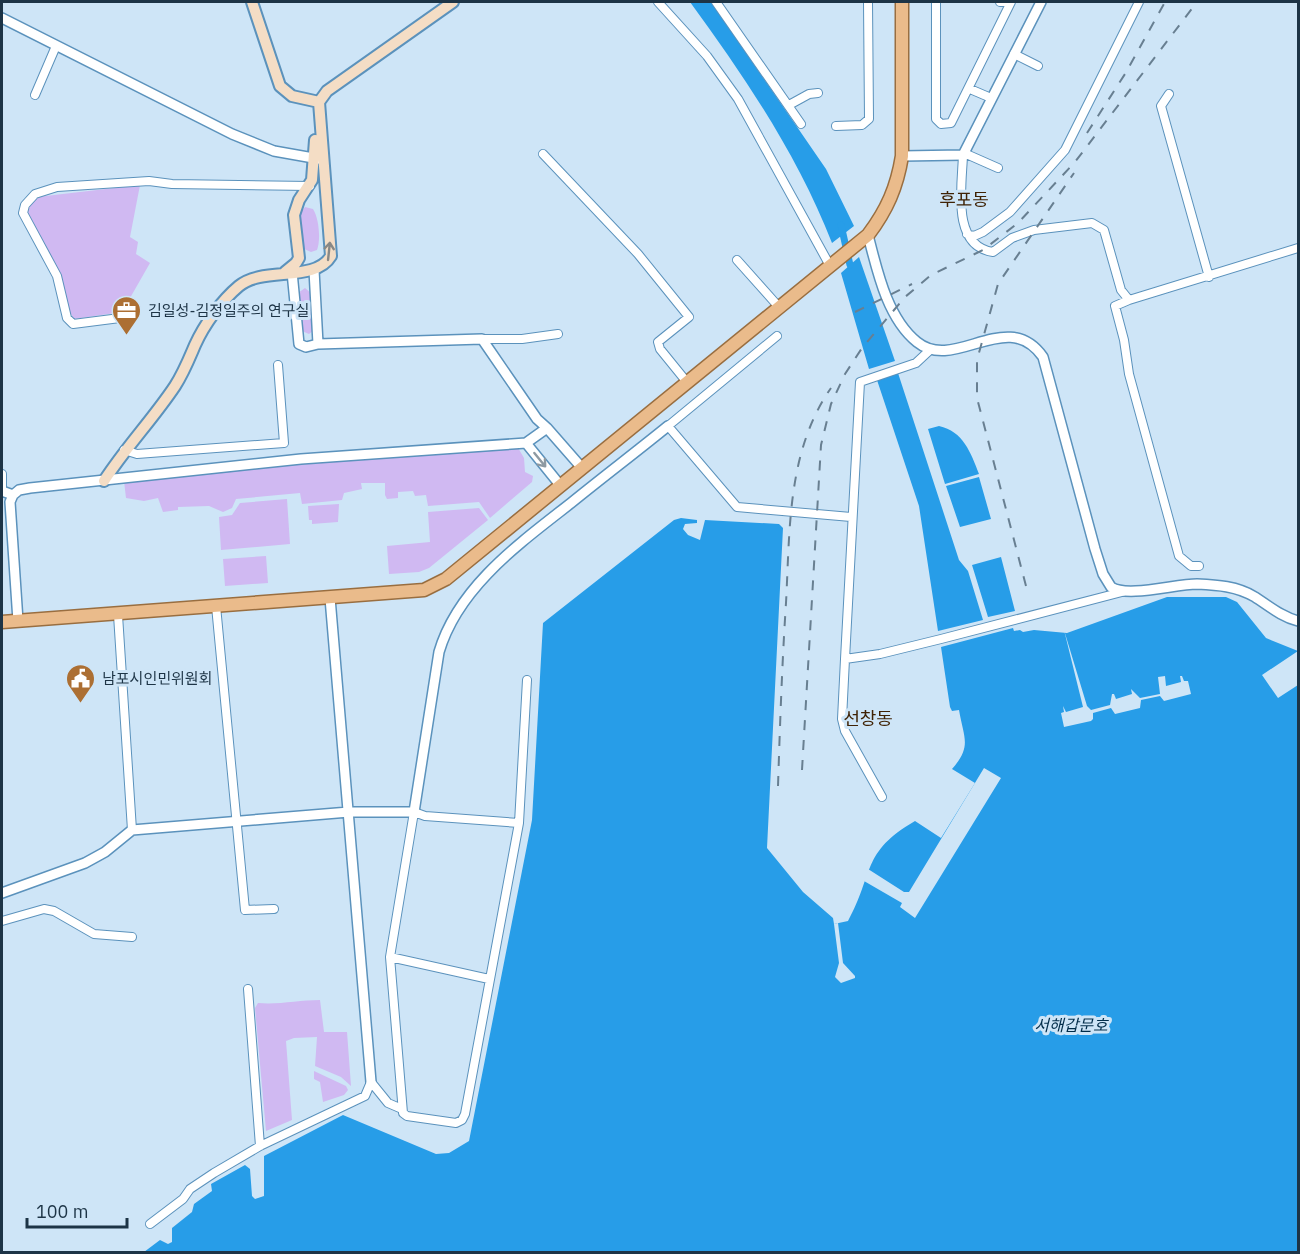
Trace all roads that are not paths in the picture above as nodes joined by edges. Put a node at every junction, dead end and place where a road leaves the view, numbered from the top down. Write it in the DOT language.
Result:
graph roads {
  1 [pos="252,2"];
  2 [pos="453,2"];
  3 [pos="658,2"];
  4 [pos="716,2"];
  5 [pos="868,2"];
  6 [pos="902,2"];
  7 [pos="936,2"];
  8 [pos="1000,2"];
  9 [pos="1005,2"];
  10 [pos="1011,2"];
  11 [pos="1036,2"];
  12 [pos="1041,2"];
  13 [pos="1139,2"];
  14 [pos="2,18"];
  15 [pos="56,46"];
  16 [pos="1014,54"];
  17 [pos="1038,66"];
  18 [pos="970,89"];
  19 [pos="818,93"];
  20 [pos="1169,94"];
  21 [pos="35,95"];
  22 [pos="991,98"];
  23 [pos="318,104"];
  24 [pos="789,105"];
  25 [pos="801,124"];
  26 [pos="836,126"];
  27 [pos="543,154"];
  28 [pos="964,154"];
  29 [pos="902,156"];
  30 [pos="319,158"];
  31 [pos="998,168"];
  32 [pos="310,186"];
  33 [pos="967,234"];
  34 [pos="864,238"];
  35 [pos="1299,248"];
  36 [pos="737,260"];
  37 [pos="833,261"];
  38 [pos="314,270"];
  39 [pos="287,273"];
  40 [pos="1209,277"];
  41 [pos="1129,300"];
  42 [pos="778,306"];
  43 [pos="120,318"];
  44 [pos="558,334"];
  45 [pos="777,336"];
  46 [pos="482,339"];
  47 [pos="318,344"];
  48 [pos="931,349"];
  49 [pos="278,365"];
  50 [pos="686,381"];
  51 [pos="668,426"];
  52 [pos="547,428"];
  53 [pos="526,443"];
  54 [pos="124,450"];
  55 [pos="582,468"];
  56 [pos="2,474"];
  57 [pos="104,481"];
  58 [pos="560,485"];
  59 [pos="2,490"];
  60 [pos="12,495"];
  61 [pos="851,517"];
  62 [pos="1199,566"];
  63 [pos="1122,592"];
  64 [pos="330,598"];
  65 [pos="216,606"];
  66 [pos="118,615"];
  67 [pos="18,621"];
  68 [pos="1299,621"];
  69 [pos="2,622"];
  70 [pos="845,659"];
  71 [pos="527,680"];
  72 [pos="882,797"];
  73 [pos="349,812"];
  74 [pos="414,812"];
  75 [pos="236,821"];
  76 [pos="519,823"];
  77 [pos="132,830"];
  78 [pos="2,893"];
  79 [pos="274,909"];
  80 [pos="2,921"];
  81 [pos="132,937"];
  82 [pos="390,957"];
  83 [pos="489,979"];
  84 [pos="248,989"];
  85 [pos="371,1082"];
  86 [pos="402,1108"];
  87 [pos="260,1146"];
  88 [pos="150,1224"];
  1 -- 23 [label="main road"];
  2 -- 23 [label="main road"];
  3 -- 37 [label="street"];
  4 -- 24 [label="street"];
  5 -- 26 [label="street"];
  6 -- 29 [label="main road"];
  7 -- 18 [label="street"];
  8 -- 9 [label="street"];
  10 -- 18 [label="street"];
  11 -- 12 [label="street"];
  12 -- 16 [label="street"];
  13 -- 33 [label="street"];
  14 -- 15 [label="street"];
  15 -- 21 [label="street"];
  15 -- 30 [label="street"];
  16 -- 17 [label="street"];
  16 -- 22 [label="street"];
  18 -- 22 [label="street"];
  19 -- 24 [label="street"];
  20 -- 40 [label="street"];
  22 -- 28 [label="street"];
  23 -- 30 [label="main road"];
  24 -- 25 [label="street"];
  27 -- 50 [label="street"];
  28 -- 29 [label="street"];
  28 -- 31 [label="street"];
  28 -- 33 [label="street"];
  29 -- 34 [label="main road"];
  30 -- 32 [label="main road"];
  38 -- 30 [label="main road, one-way"];
  32 -- 39 [label="main road"];
  32 -- 43 [label="street"];
  33 -- 41 [label="street"];
  34 -- 37 [label="main road"];
  34 -- 48 [label="street"];
  35 -- 40 [label="street"];
  36 -- 42 [label="street"];
  37 -- 42 [label="main road"];
  38 -- 39 [label="main road"];
  38 -- 47 [label="street"];
  39 -- 47 [label="street"];
  39 -- 54 [label="main road"];
  40 -- 41 [label="street"];
  41 -- 62 [label="street"];
  42 -- 50 [label="main road"];
  44 -- 46 [label="street"];
  45 -- 51 [label="street"];
  46 -- 47 [label="street"];
  46 -- 52 [label="street"];
  48 -- 61 [label="street"];
  48 -- 63 [label="street"];
  49 -- 54 [label="street"];
  50 -- 55 [label="main road"];
  51 -- 61 [label="street"];
  51 -- 74 [label="street"];
  52 -- 53 [label="street"];
  52 -- 55 [label="street"];
  53 -- 57 [label="street"];
  53 -- 58 [label="street, one-way"];
  54 -- 57 [label="main road"];
  55 -- 58 [label="main road"];
  56 -- 59 [label="street"];
  57 -- 60 [label="street"];
  58 -- 64 [label="main road"];
  59 -- 60 [label="street"];
  60 -- 67 [label="street"];
  61 -- 70 [label="street"];
  63 -- 68 [label="street"];
  63 -- 70 [label="street"];
  64 -- 65 [label="main road"];
  64 -- 73 [label="street"];
  65 -- 66 [label="main road"];
  65 -- 75 [label="street"];
  66 -- 67 [label="main road"];
  66 -- 77 [label="street"];
  67 -- 69 [label="main road"];
  70 -- 72 [label="street"];
  71 -- 76 [label="street"];
  73 -- 74 [label="street"];
  73 -- 75 [label="street"];
  73 -- 85 [label="street"];
  74 -- 76 [label="street"];
  74 -- 82 [label="street"];
  75 -- 77 [label="street"];
  75 -- 79 [label="street"];
  76 -- 83 [label="street"];
  77 -- 78 [label="street"];
  80 -- 81 [label="street"];
  82 -- 83 [label="street"];
  82 -- 86 [label="street"];
  83 -- 86 [label="street"];
  84 -- 87 [label="street"];
  85 -- 86 [label="street"];
  85 -- 87 [label="street"];
  87 -- 88 [label="street"];
}
